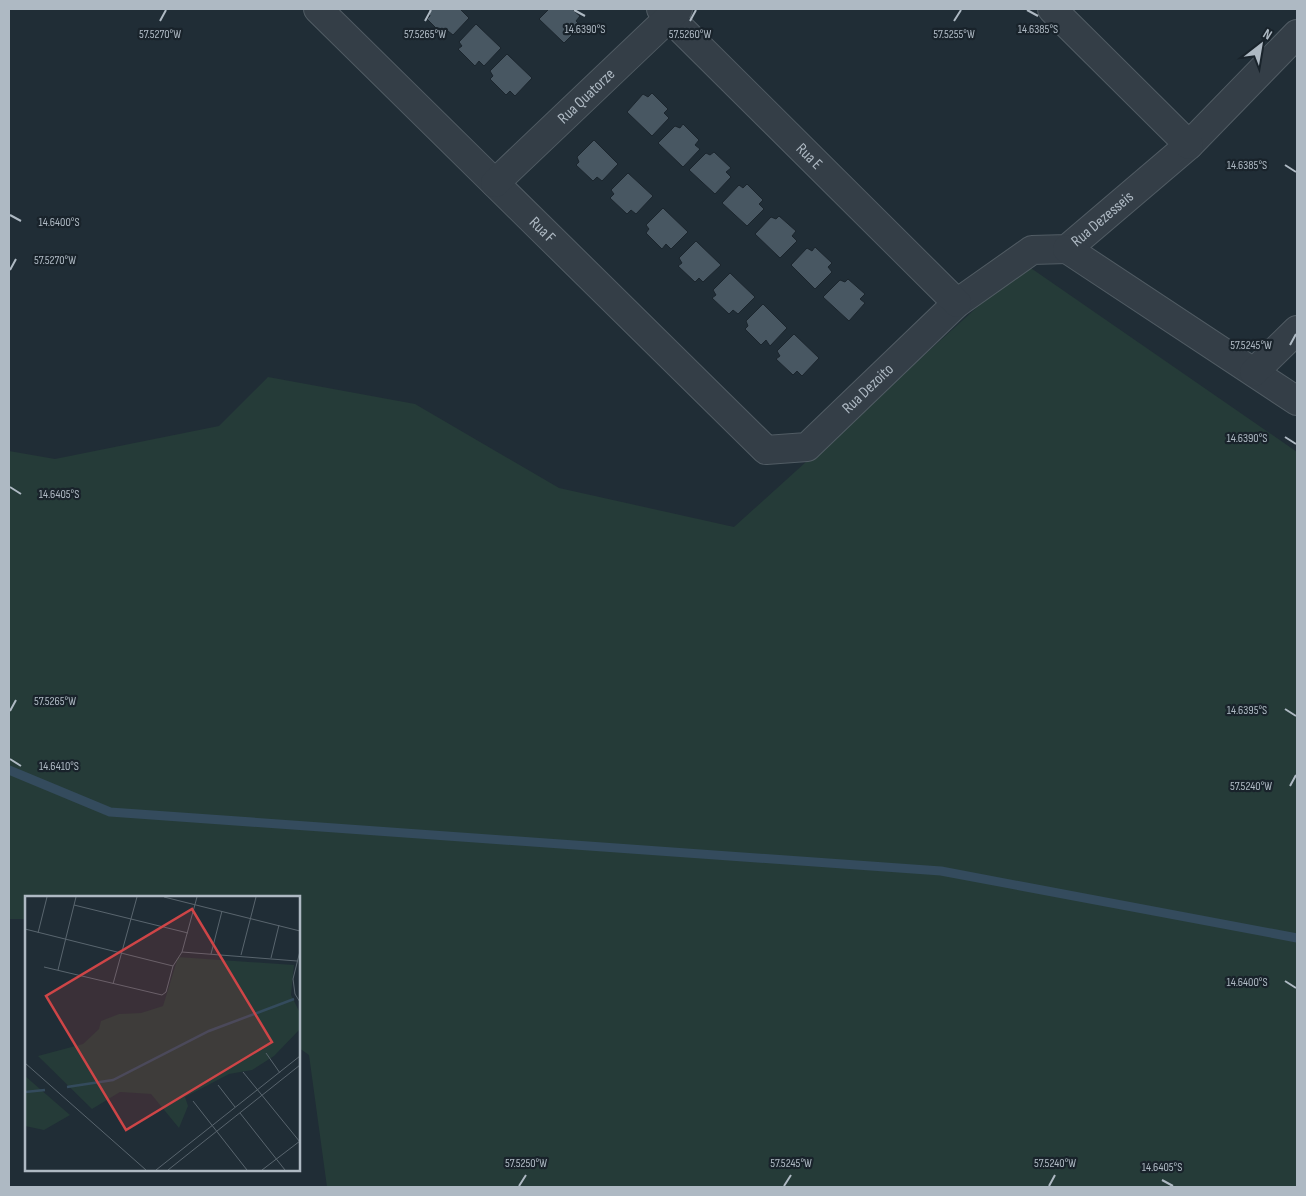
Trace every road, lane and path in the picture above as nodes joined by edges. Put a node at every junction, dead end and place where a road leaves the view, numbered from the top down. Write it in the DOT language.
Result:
graph roads {
  1 [pos="318,9"];
  2 [pos="1052,9"];
  3 [pos="669,11"];
  4 [pos="1297,34"];
  5 [pos="1189,145"];
  6 [pos="495,183"];
  7 [pos="1067,249"];
  8 [pos="957,303"];
  9 [pos="1297,330"];
  10 [pos="1254,372"];
  11 [pos="1297,401"];
  12 [pos="766,450"];
  1 -- 6 [label="street, Rua F"];
  2 -- 5 [label="street"];
  3 -- 6 [label="street, Rua Quatorze"];
  3 -- 8 [label="street, Rua E"];
  4 -- 5 [label="street, Rua Dezesseis"];
  5 -- 7 [label="street, Rua Dezesseis"];
  6 -- 12 [label="street, Rua F"];
  7 -- 8 [label="street, Rua Dezesseis"];
  7 -- 10 [label="street"];
  8 -- 12 [label="street, Rua Dezoito"];
  9 -- 10 [label="street"];
  10 -- 11 [label="street"];
}
